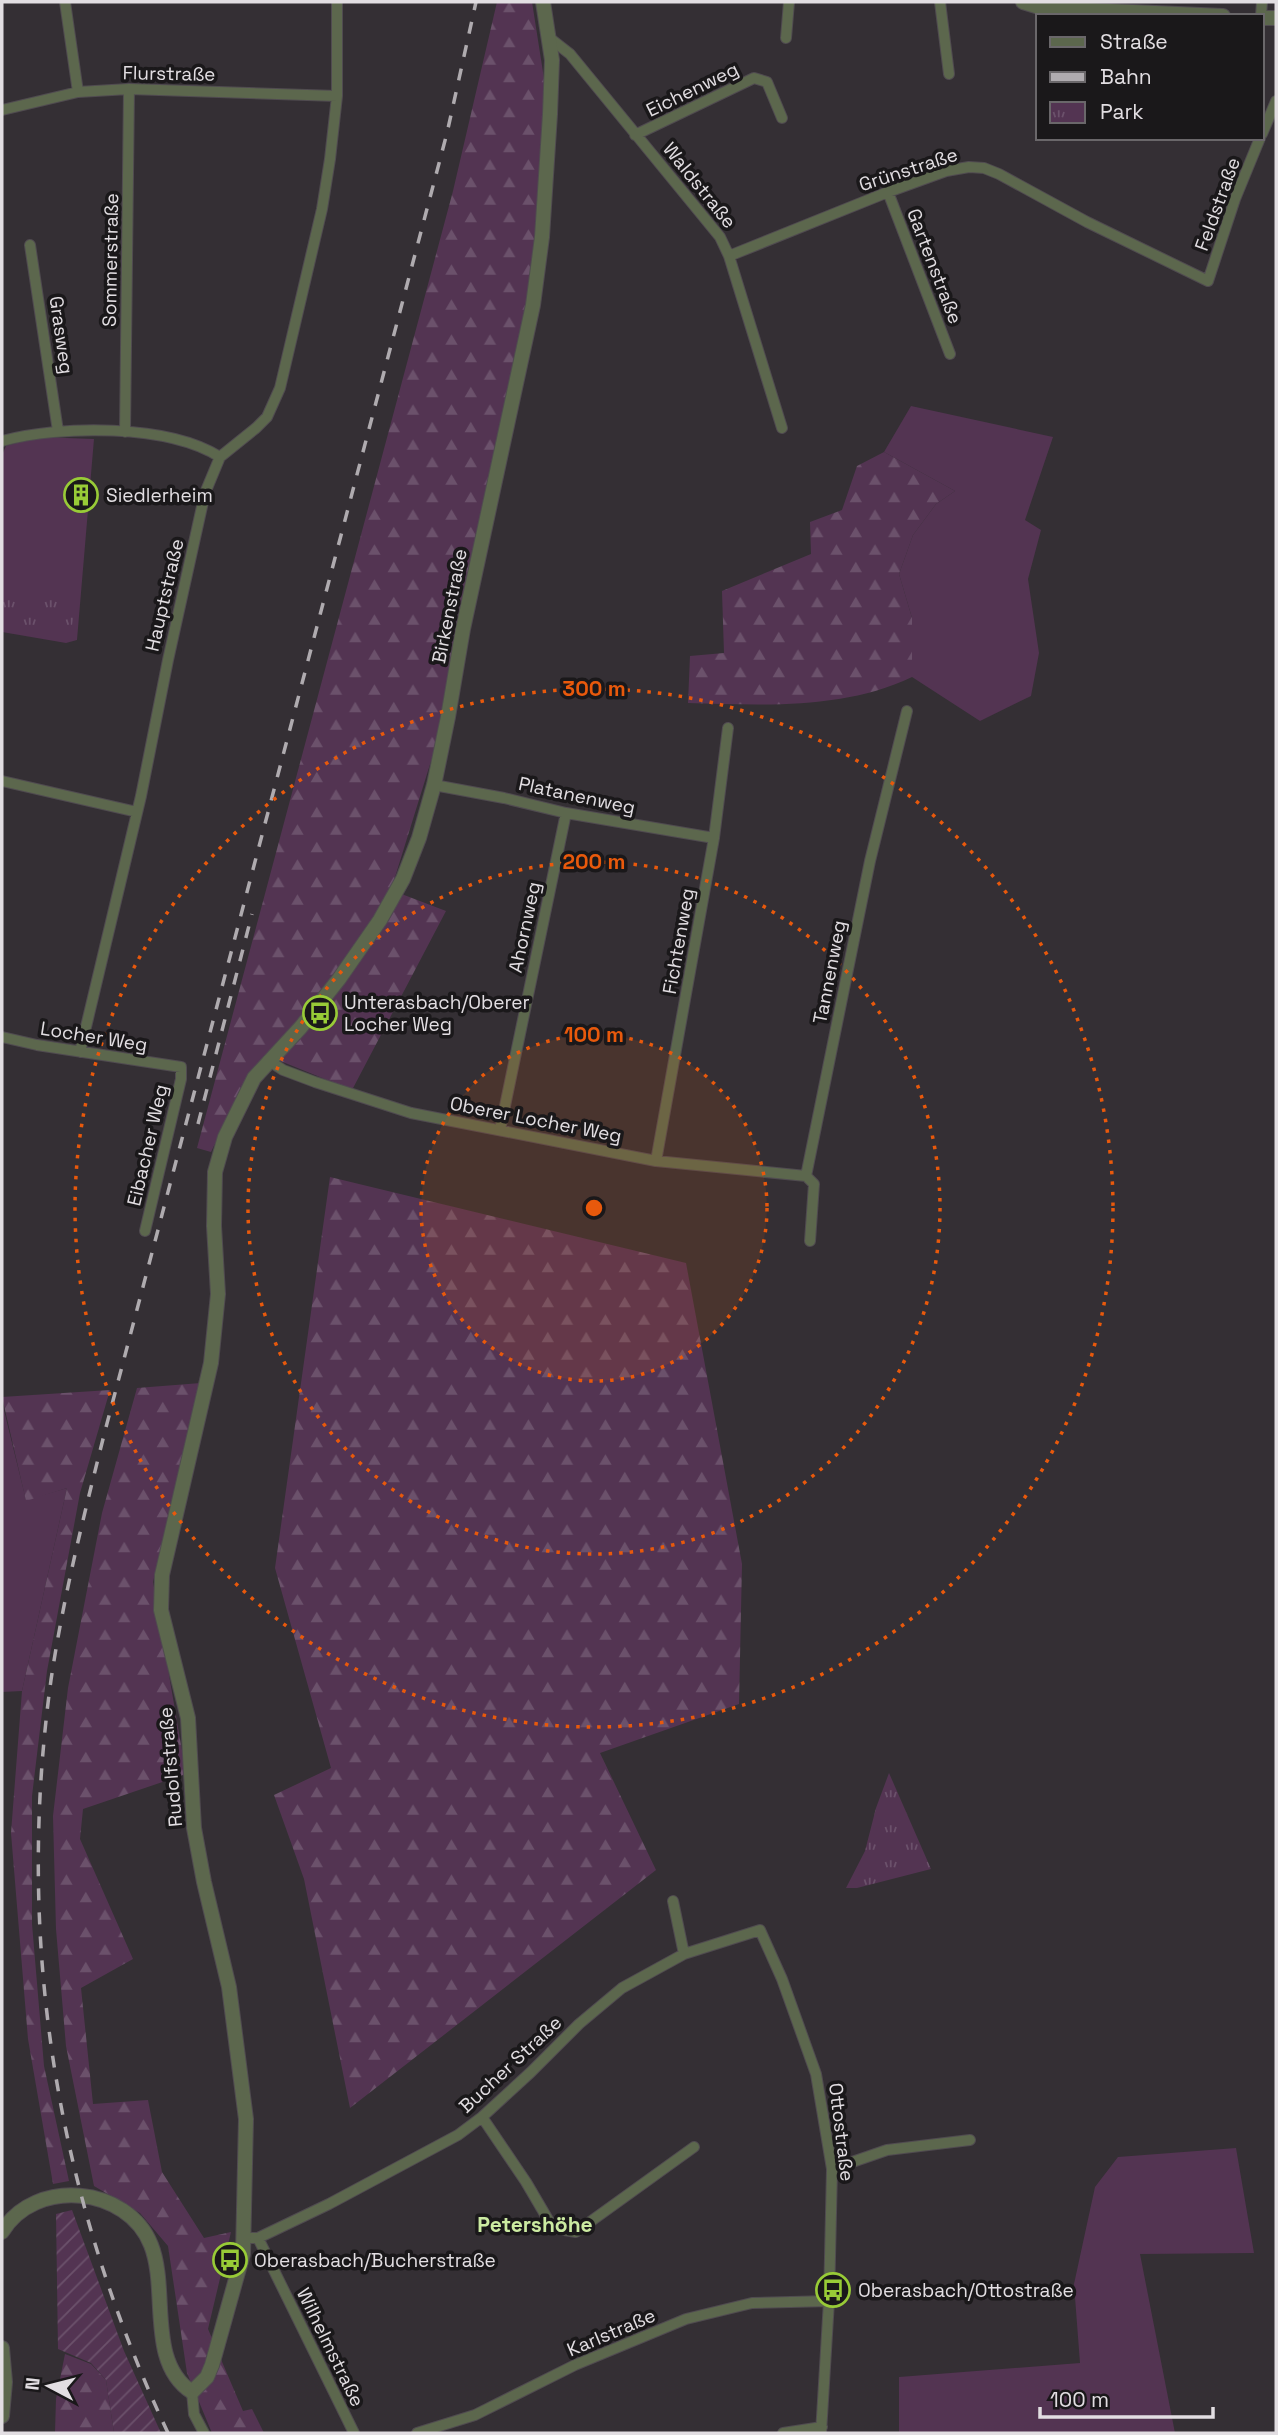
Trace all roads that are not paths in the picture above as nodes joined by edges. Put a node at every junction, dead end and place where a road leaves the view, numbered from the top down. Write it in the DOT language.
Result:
graph roads {
  1 [pos="65,2"];
  2 [pos="337,2"];
  3 [pos="542,2"];
  4 [pos="789,2"];
  5 [pos="940,2"];
  6 [pos="1023,2"];
  7 [pos="1126,6"];
  8 [pos="1204,14"];
  9 [pos="547,36"];
  10 [pos="786,38"];
  11 [pos="949,75"];
  12 [pos="129,89"];
  13 [pos="78,92"];
  14 [pos="337,96"];
  15 [pos="1276,101"];
  16 [pos="2,110"];
  17 [pos="782,118"];
  18 [pos="1264,129"];
  19 [pos="635,135"];
  20 [pos="1259,140"];
  21 [pos="887,191"];
  22 [pos="30,245"];
  23 [pos="729,256"];
  24 [pos="1208,281"];
  25 [pos="950,354"];
  26 [pos="782,428"];
  27 [pos="58,431"];
  28 [pos="125,432"];
  29 [pos="2,441"];
  30 [pos="220,457"];
  31 [pos="907,711"];
  32 [pos="728,728"];
  33 [pos="2,781"];
  34 [pos="434,785"];
  35 [pos="137,812"];
  36 [pos="566,813"];
  37 [pos="714,838"];
  38 [pos="2,1037"];
  39 [pos="80,1052"];
  40 [pos="268,1060"];
  41 [pos="181,1067"];
  42 [pos="500,1130"];
  43 [pos="656,1161"];
  44 [pos="806,1176"];
  45 [pos="145,1231"];
  46 [pos="810,1241"];
  47 [pos="673,1901"];
  48 [pos="760,1930"];
  49 [pos="684,1954"];
  50 [pos="482,2117"];
  51 [pos="970,2140"];
  52 [pos="694,2147"];
  53 [pos="832,2169"];
  54 [pos="2,2232"];
  55 [pos="251,2238"];
  56 [pos="829,2301"];
  57 [pos="2,2348"];
  58 [pos="192,2392"];
  59 [pos="2,2416"];
  60 [pos="822,2430"];
  61 [pos="204,2433"];
  62 [pos="354,2433"];
  63 [pos="417,2433"];
  64 [pos="783,2433"];
  1 -- 13 [label="street"];
  2 -- 14 [label="street, Hauptstraße"];
  3 -- 9 [label="street"];
  4 -- 10 [label="street"];
  5 -- 11 [label="street"];
  6 -- 7 [label="street"];
  7 -- 8 [label="street"];
  9 -- 19 [label="street, Waldstraße"];
  9 -- 34 [label="street, Birkenstraße"];
  12 -- 13 [label="street, Flurstraße"];
  12 -- 14 [label="street, Flurstraße"];
  12 -- 28 [label="street, Sommerstraße"];
  13 -- 16 [label="street, Flurstraße"];
  14 -- 30 [label="street, Hauptstraße"];
  15 -- 18 [label="street, Feldstraße"];
  17 -- 19 [label="street, Eichenweg"];
  19 -- 23 [label="street, Waldstraße"];
  20 -- 24 [label="street, Feldstraße"];
  21 -- 23 [label="street, Grünstraße"];
  21 -- 24 [label="street, Grünstraße"];
  21 -- 25 [label="street, Gartenstraße"];
  22 -- 27 [label="street, Grasweg"];
  23 -- 26 [label="street, Waldstraße"];
  27 -- 28 [label="street"];
  27 -- 29 [label="street"];
  28 -- 30 [label="street"];
  30 -- 35 [label="street, Hauptstraße"];
  31 -- 44 [label="street, Tannenweg"];
  32 -- 37 [label="street, Fichtenweg"];
  33 -- 35 [label="street"];
  34 -- 36 [label="street, Platanenweg"];
  34 -- 40 [label="street, Birkenstraße"];
  35 -- 39 [label="street, Hauptstraße"];
  36 -- 37 [label="street, Platanenweg"];
  36 -- 42 [label="street, Ahornweg"];
  37 -- 43 [label="street, Fichtenweg"];
  38 -- 39 [label="street, Locher Weg"];
  39 -- 41 [label="street, Locher Weg"];
  40 -- 42 [label="street, Oberer Locher Weg"];
  40 -- 55 [label="street, Rudolfstraße"];
  41 -- 45 [label="street, Eibacher Weg"];
  42 -- 43 [label="street, Oberer Locher Weg"];
  43 -- 44 [label="street, Oberer Locher Weg"];
  44 -- 46 [label="street, Tannenweg"];
  47 -- 49 [label="street"];
  48 -- 49 [label="street, Bucher Straße"];
  48 -- 53 [label="street, Ottostraße"];
  49 -- 50 [label="street, Bucher Straße"];
  50 -- 52 [label="street"];
  50 -- 55 [label="street, Bucher Straße"];
  51 -- 53 [label="street"];
  53 -- 56 [label="street, Ottostraße"];
  54 -- 58 [label="street"];
  55 -- 58 [label="street, Rudolfstraße"];
  55 -- 62 [label="street, Wilhelmstraße"];
  56 -- 60 [label="street, Ottostraße"];
  56 -- 63 [label="street, Karlstraße"];
  57 -- 59 [label="street"];
  58 -- 61 [label="street"];
  60 -- 64 [label="street"];
}
